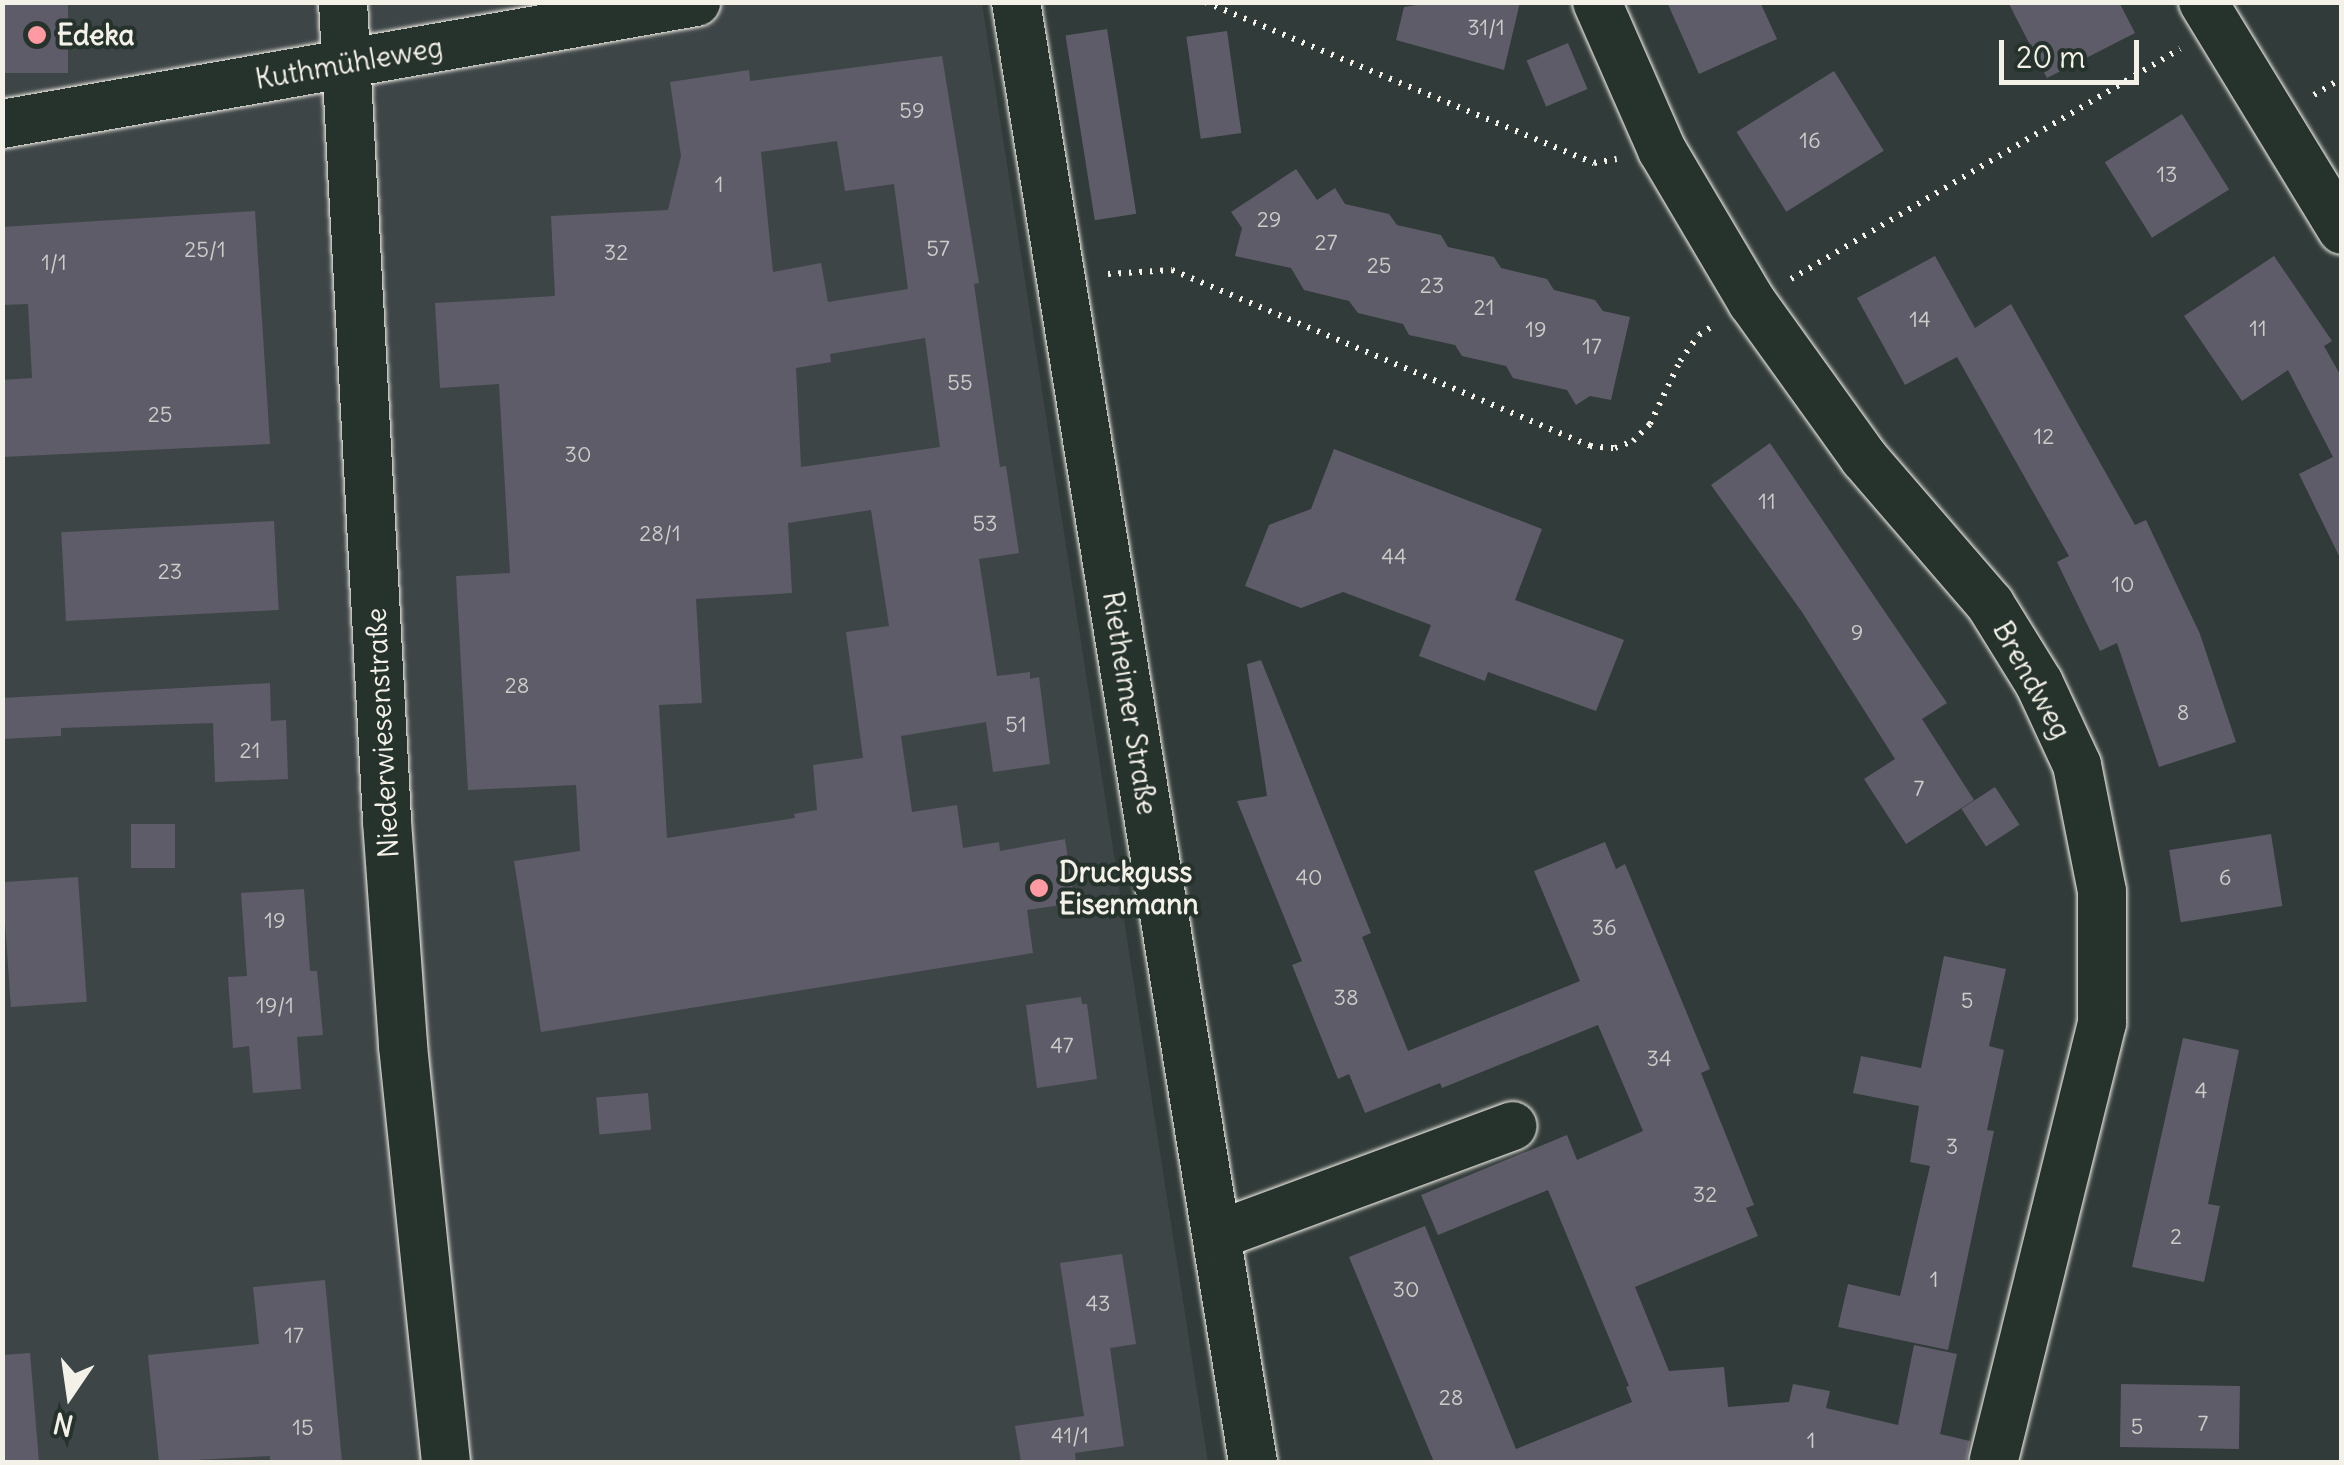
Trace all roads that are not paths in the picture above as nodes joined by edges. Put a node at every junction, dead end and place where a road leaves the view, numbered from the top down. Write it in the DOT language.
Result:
graph roads {
  1 [pos="343,2"];
  2 [pos="696,2"];
  3 [pos="1016,2"];
  4 [pos="1596,2"];
  5 [pos="2209,15"];
  6 [pos="345,62"];
  7 [pos="2,124"];
  8 [pos="2342,230"];
  9 [pos="1512,1126"];
  10 [pos="1218,1235"];
  11 [pos="446,1462"];
  12 [pos="1254,1462"];
  13 [pos="1993,1462"];
  1 -- 6 [label="street, Niederwiesenstraße"];
  2 -- 6 [label="street, Kuthmühleweg"];
  3 -- 10 [label="street, Rietheimer Straße"];
  4 -- 13 [label="street, Brendweg"];
  5 -- 8 [label="street"];
  6 -- 7 [label="street, Kuthmühleweg"];
  6 -- 11 [label="street, Niederwiesenstraße"];
  9 -- 10 [label="street"];
  10 -- 12 [label="street, Rietheimer Straße"];
}
